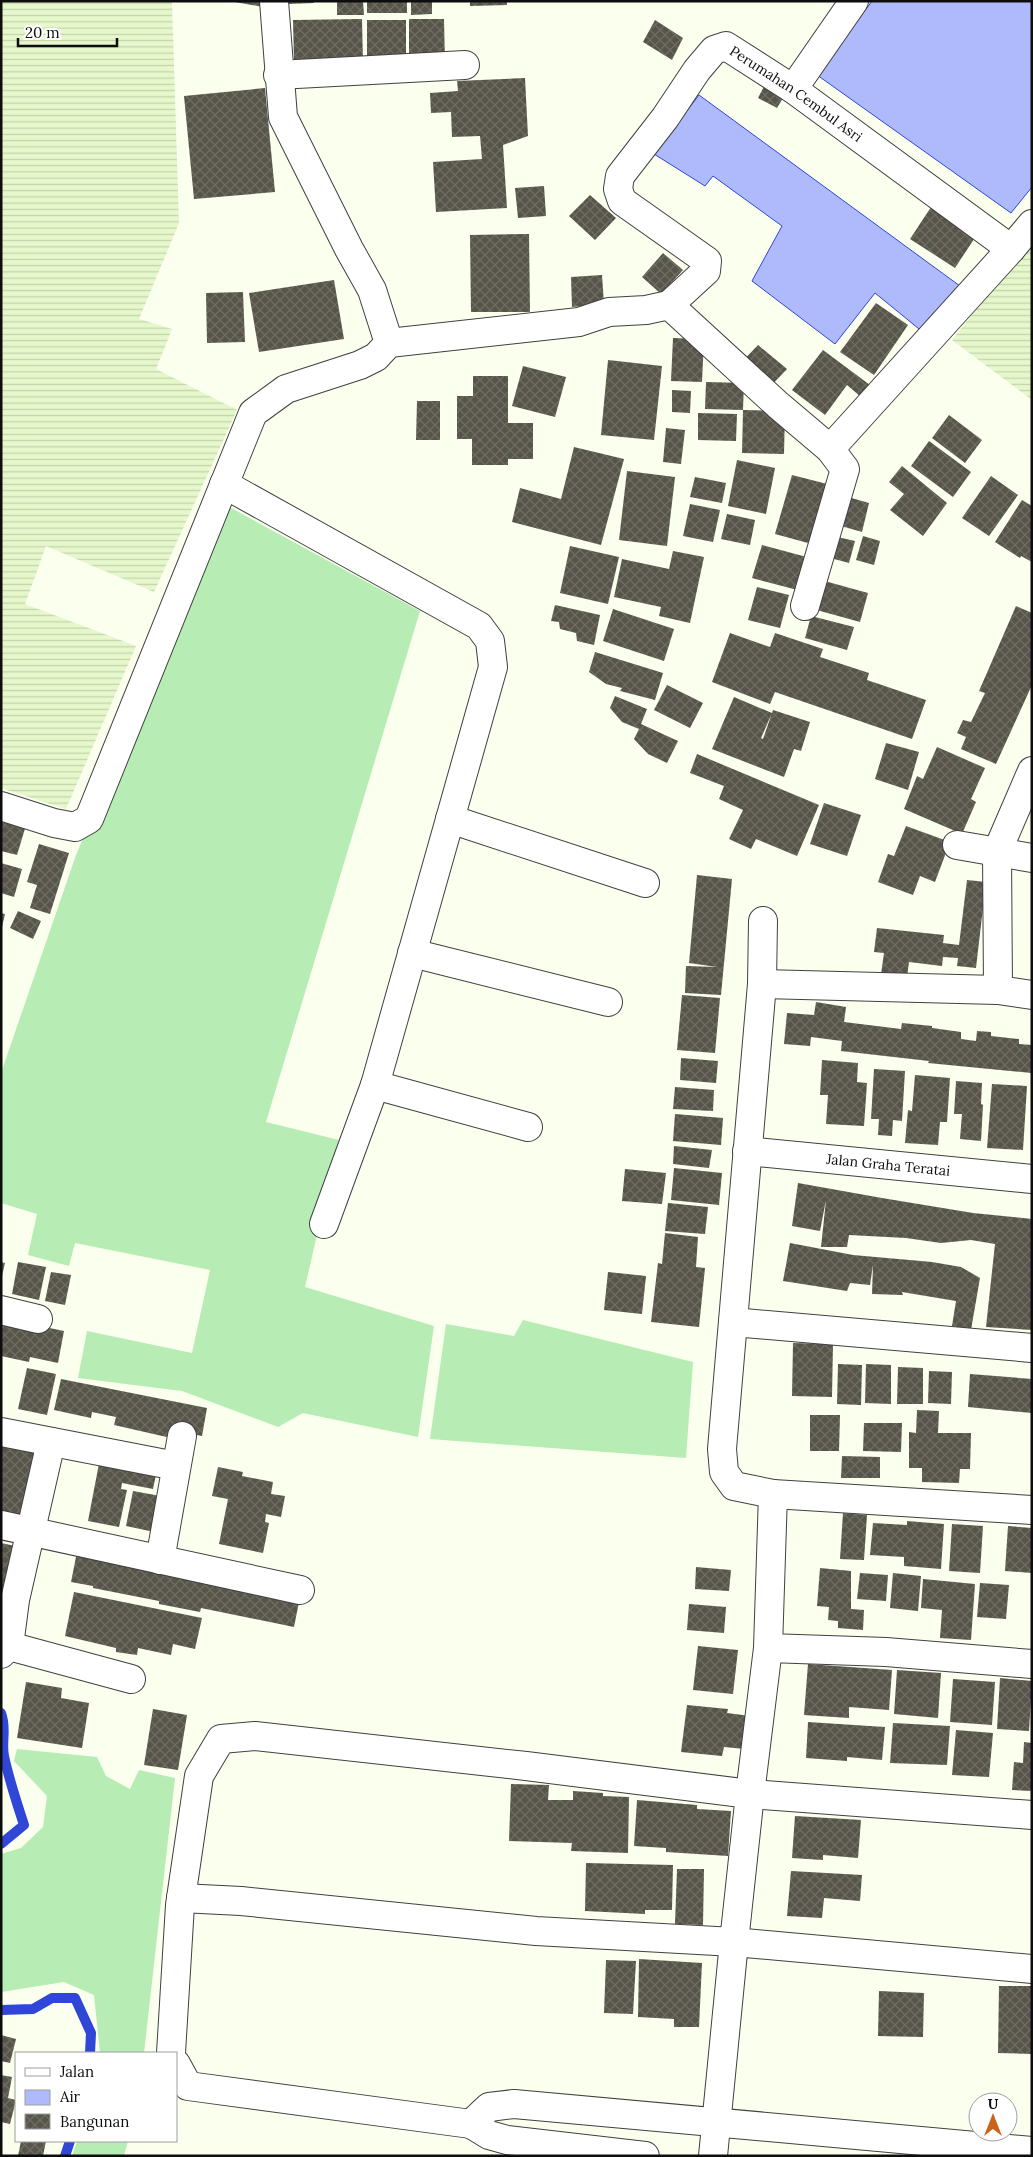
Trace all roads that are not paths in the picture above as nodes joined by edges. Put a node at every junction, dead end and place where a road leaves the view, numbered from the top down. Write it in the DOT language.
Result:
graph roads {
  1 [pos="274,1"];
  2 [pos="854,1"];
  3 [pos="465,65"];
  4 [pos="278,75"];
  5 [pos="793,89"];
  6 [pos="1032,224"];
  7 [pos="1011,250"];
  8 [pos="669,305"];
  9 [pos="389,343"];
  10 [pos="830,449"];
  11 [pos="224,484"];
  12 [pos="806,606"];
  13 [pos="1032,771"];
  14 [pos="1,806"];
  15 [pos="450,818"];
  16 [pos="957,845"];
  17 [pos="997,852"];
  18 [pos="1032,858"];
  19 [pos="645,883"];
  20 [pos="763,921"];
  21 [pos="412,953"];
  22 [pos="762,984"];
  23 [pos="998,990"];
  24 [pos="1032,995"];
  25 [pos="608,1002"];
  26 [pos="374,1085"];
  27 [pos="528,1127"];
  28 [pos="747,1151"];
  29 [pos="1032,1179"];
  30 [pos="324,1224"];
  31 [pos="1,1310"];
  32 [pos="38,1319"];
  33 [pos="733,1322"];
  34 [pos="1032,1348"];
  35 [pos="1,1432"];
  36 [pos="182,1436"];
  37 [pos="51,1442"];
  38 [pos="176,1466"];
  39 [pos="773,1494"];
  40 [pos="1032,1510"];
  41 [pos="1,1526"];
  42 [pos="32,1532"];
  43 [pos="160,1560"];
  44 [pos="300,1590"];
  45 [pos="8,1599"];
  46 [pos="768,1648"];
  47 [pos="5,1650"];
  48 [pos="1032,1664"];
  49 [pos="132,1679"];
  50 [pos="750,1794"];
  51 [pos="1032,1815"];
  52 [pos="181,1898"];
  53 [pos="734,1942"];
  54 [pos="1032,1969"];
  55 [pos="171,2052"];
  56 [pos="178,2068"];
  57 [pos="715,2121"];
  58 [pos="471,2124"];
  59 [pos="1032,2151"];
  60 [pos="645,2156"];
  61 [pos="713,2156"];
  1 -- 4 [label="street"];
  2 -- 5 [label="street"];
  3 -- 4 [label="street"];
  4 -- 9 [label="street"];
  5 -- 7 [label="street, Perumahan Cembul Asri"];
  5 -- 8 [label="street, Perumahan Cembul Asri"];
  6 -- 7 [label="street"];
  7 -- 10 [label="street"];
  8 -- 9 [label="street"];
  8 -- 10 [label="street"];
  9 -- 11 [label="street"];
  10 -- 12 [label="street"];
  11 -- 14 [label="street"];
  11 -- 15 [label="street"];
  13 -- 17 [label="street"];
  15 -- 19 [label="street"];
  15 -- 21 [label="street"];
  16 -- 17 [label="street"];
  17 -- 18 [label="street"];
  17 -- 23 [label="street"];
  20 -- 22 [label="street"];
  21 -- 25 [label="street"];
  21 -- 26 [label="street"];
  22 -- 23 [label="street"];
  22 -- 28 [label="street"];
  23 -- 24 [label="street"];
  26 -- 27 [label="street"];
  26 -- 30 [label="street"];
  28 -- 29 [label="street, Jalan Graha Teratai"];
  28 -- 33 [label="street"];
  31 -- 32 [label="street"];
  33 -- 34 [label="street"];
  33 -- 39 [label="street"];
  35 -- 37 [label="street"];
  36 -- 38 [label="street"];
  37 -- 38 [label="street"];
  37 -- 42 [label="street"];
  38 -- 43 [label="street"];
  39 -- 40 [label="street"];
  39 -- 46 [label="street"];
  41 -- 42 [label="street"];
  42 -- 43 [label="street"];
  42 -- 45 [label="street"];
  43 -- 44 [label="street"];
  45 -- 47 [label="street"];
  46 -- 48 [label="street"];
  46 -- 50 [label="street"];
  47 -- 49 [label="street"];
  50 -- 51 [label="street"];
  50 -- 52 [label="street"];
  50 -- 53 [label="street"];
  52 -- 53 [label="street"];
  52 -- 55 [label="street"];
  53 -- 54 [label="street"];
  53 -- 57 [label="street"];
  56 -- 58 [label="street"];
  57 -- 58 [label="street"];
  57 -- 59 [label="street"];
  57 -- 61 [label="street"];
  58 -- 60 [label="street"];
}
